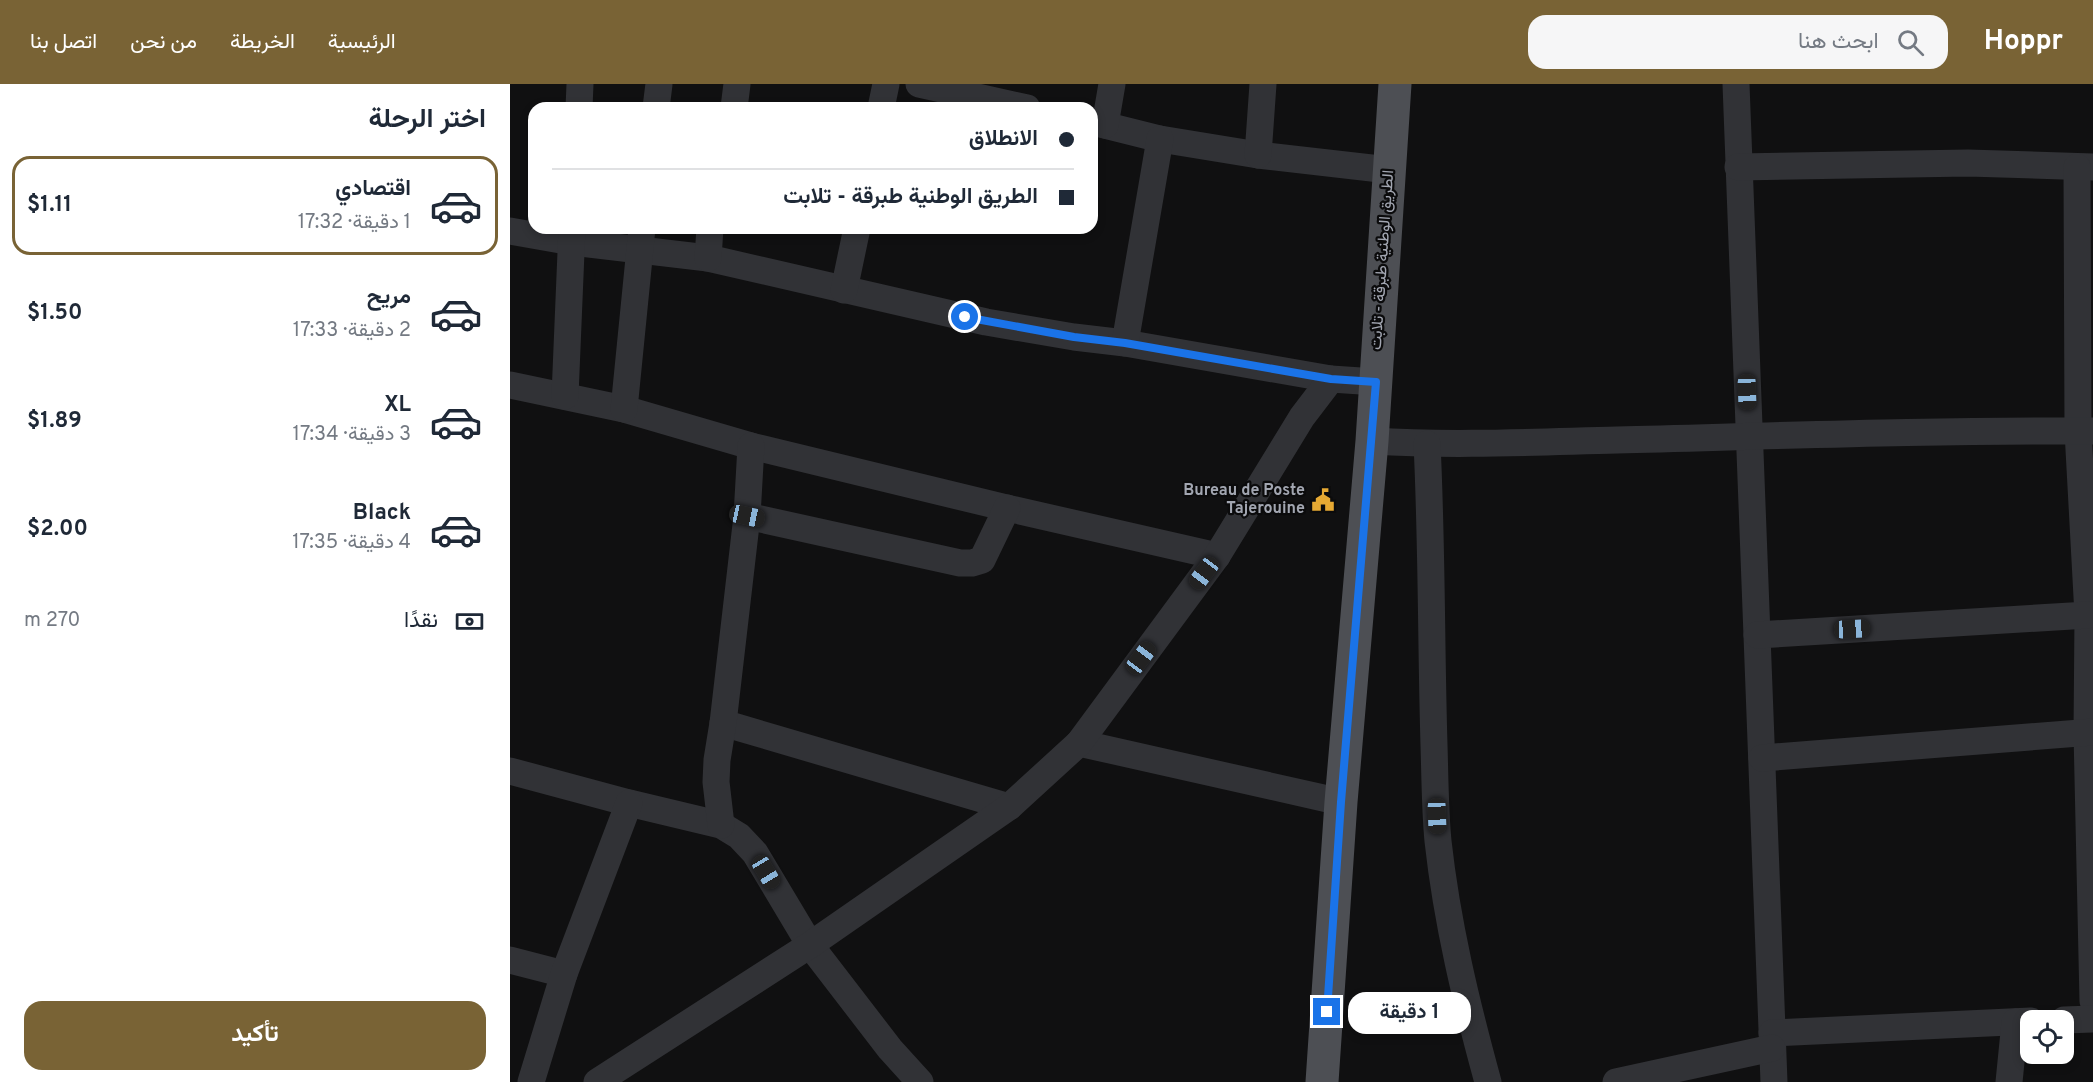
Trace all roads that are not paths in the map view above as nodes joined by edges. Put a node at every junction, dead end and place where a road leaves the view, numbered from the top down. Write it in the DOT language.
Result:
graph roads {
  1 [pos="580,84"];
  2 [pos="659,84"];
  3 [pos="737,84"];
  4 [pos="886,84"];
  5 [pos="919,84"];
  6 [pos="1112,84"];
  7 [pos="1263,84"];
  8 [pos="1395,84"];
  9 [pos="1736,84"];
  10 [pos="579,102"];
  11 [pos="657,102"];
  12 [pos="735,102"];
  13 [pos="882,102"];
  14 [pos="1000,102"];
  15 [pos="1098,124"];
  16 [pos="1160,139"];
  17 [pos="1258,155"];
  18 [pos="1738,167"];
  19 [pos="2085,167"];
  20 [pos="1389,170"];
  21 [pos="510,231"];
  22 [pos="528,232"];
  23 [pos="556,234"];
  24 [pos="710,234"];
  25 [pos="856,234"];
  26 [pos="572,235"];
  27 [pos="641,239"];
  28 [pos="708,258"];
  29 [pos="844,290"];
  30 [pos="1125,343"];
  31 [pos="1331,379"];
  32 [pos="1376,382"];
  33 [pos="510,385"];
  34 [pos="565,396"];
  35 [pos="624,409"];
  36 [pos="2086,431"];
  37 [pos="1749,437"];
  38 [pos="1372,441"];
  39 [pos="1427,444"];
  40 [pos="750,446"];
  41 [pos="1007,508"];
  42 [pos="747,516"];
  43 [pos="1217,556"];
  44 [pos="2088,615"];
  45 [pos="1757,635"];
  46 [pos="723,723"];
  47 [pos="2090,732"];
  48 [pos="1079,743"];
  49 [pos="1762,758"];
  50 [pos="510,771"];
  51 [pos="1341,802"];
  52 [pos="629,803"];
  53 [pos="1010,807"];
  54 [pos="721,825"];
  55 [pos="810,945"];
  56 [pos="510,960"];
  57 [pos="564,974"];
  58 [pos="2093,1001"];
  59 [pos="2093,1019"];
  60 [pos="2074,1020"];
  61 [pos="2020,1022"];
  62 [pos="2020,1035"];
  63 [pos="1772,1040"];
  64 [pos="531,1082"];
  65 [pos="597,1082"];
  66 [pos="920,1082"];
  67 [pos="1323,1082"];
  68 [pos="1488,1082"];
  69 [pos="1616,1082"];
  70 [pos="1774,1082"];
  71 [pos="2009,1082"];
  1 -- 10 [label="street"];
  2 -- 11 [label="street"];
  3 -- 12 [label="street"];
  4 -- 13 [label="street"];
  5 -- 14 [label="street"];
  6 -- 15 [label="street"];
  7 -- 17 [label="street"];
  8 -- 20 [label="main road, الطريق الوطنية طبرقة - تلابت"];
  9 -- 18 [label="street"];
  15 -- 16 [label="street"];
  16 -- 17 [label="street"];
  16 -- 30 [label="street"];
  17 -- 20 [label="street"];
  18 -- 19 [label="street"];
  18 -- 37 [label="street"];
  19 -- 36 [label="street"];
  20 -- 32 [label="main road, الطريق الوطنية طبرقة - تلابت"];
  21 -- 22 [label="street"];
  23 -- 26 [label="street"];
  24 -- 28 [label="street"];
  25 -- 29 [label="street"];
  26 -- 27 [label="street"];
  26 -- 34 [label="street"];
  27 -- 28 [label="street"];
  27 -- 35 [label="street"];
  28 -- 29 [label="street"];
  29 -- 30 [label="street"];
  30 -- 31 [label="street"];
  31 -- 32 [label="street"];
  31 -- 43 [label="street"];
  32 -- 38 [label="main road, الطريق الوطنية طبرقة - تلابت"];
  33 -- 34 [label="street"];
  34 -- 35 [label="street"];
  35 -- 40 [label="street"];
  36 -- 37 [label="street"];
  36 -- 44 [label="street"];
  37 -- 39 [label="street"];
  37 -- 45 [label="street"];
  38 -- 39 [label="street"];
  38 -- 51 [label="main road, الطريق الوطنية طبرقة - تلابت"];
  39 -- 68 [label="street"];
  40 -- 41 [label="street"];
  40 -- 42 [label="street"];
  41 -- 42 [label="street"];
  41 -- 43 [label="street"];
  42 -- 46 [label="street"];
  43 -- 48 [label="street"];
  44 -- 45 [label="street"];
  44 -- 47 [label="street"];
  45 -- 49 [label="street"];
  46 -- 53 [label="street"];
  46 -- 54 [label="street"];
  47 -- 49 [label="street"];
  47 -- 58 [label="street"];
  48 -- 51 [label="street"];
  48 -- 53 [label="street"];
  49 -- 63 [label="street"];
  50 -- 52 [label="street"];
  51 -- 67 [label="main road, الطريق الوطنية طبرقة - تلابت"];
  52 -- 54 [label="street"];
  52 -- 57 [label="street"];
  53 -- 55 [label="street"];
  54 -- 55 [label="street"];
  55 -- 65 [label="street"];
  55 -- 66 [label="street"];
  56 -- 57 [label="street"];
  57 -- 64 [label="street"];
  59 -- 60 [label="street"];
  61 -- 63 [label="street"];
  62 -- 71 [label="street"];
  63 -- 69 [label="street"];
  63 -- 70 [label="street"];
}
